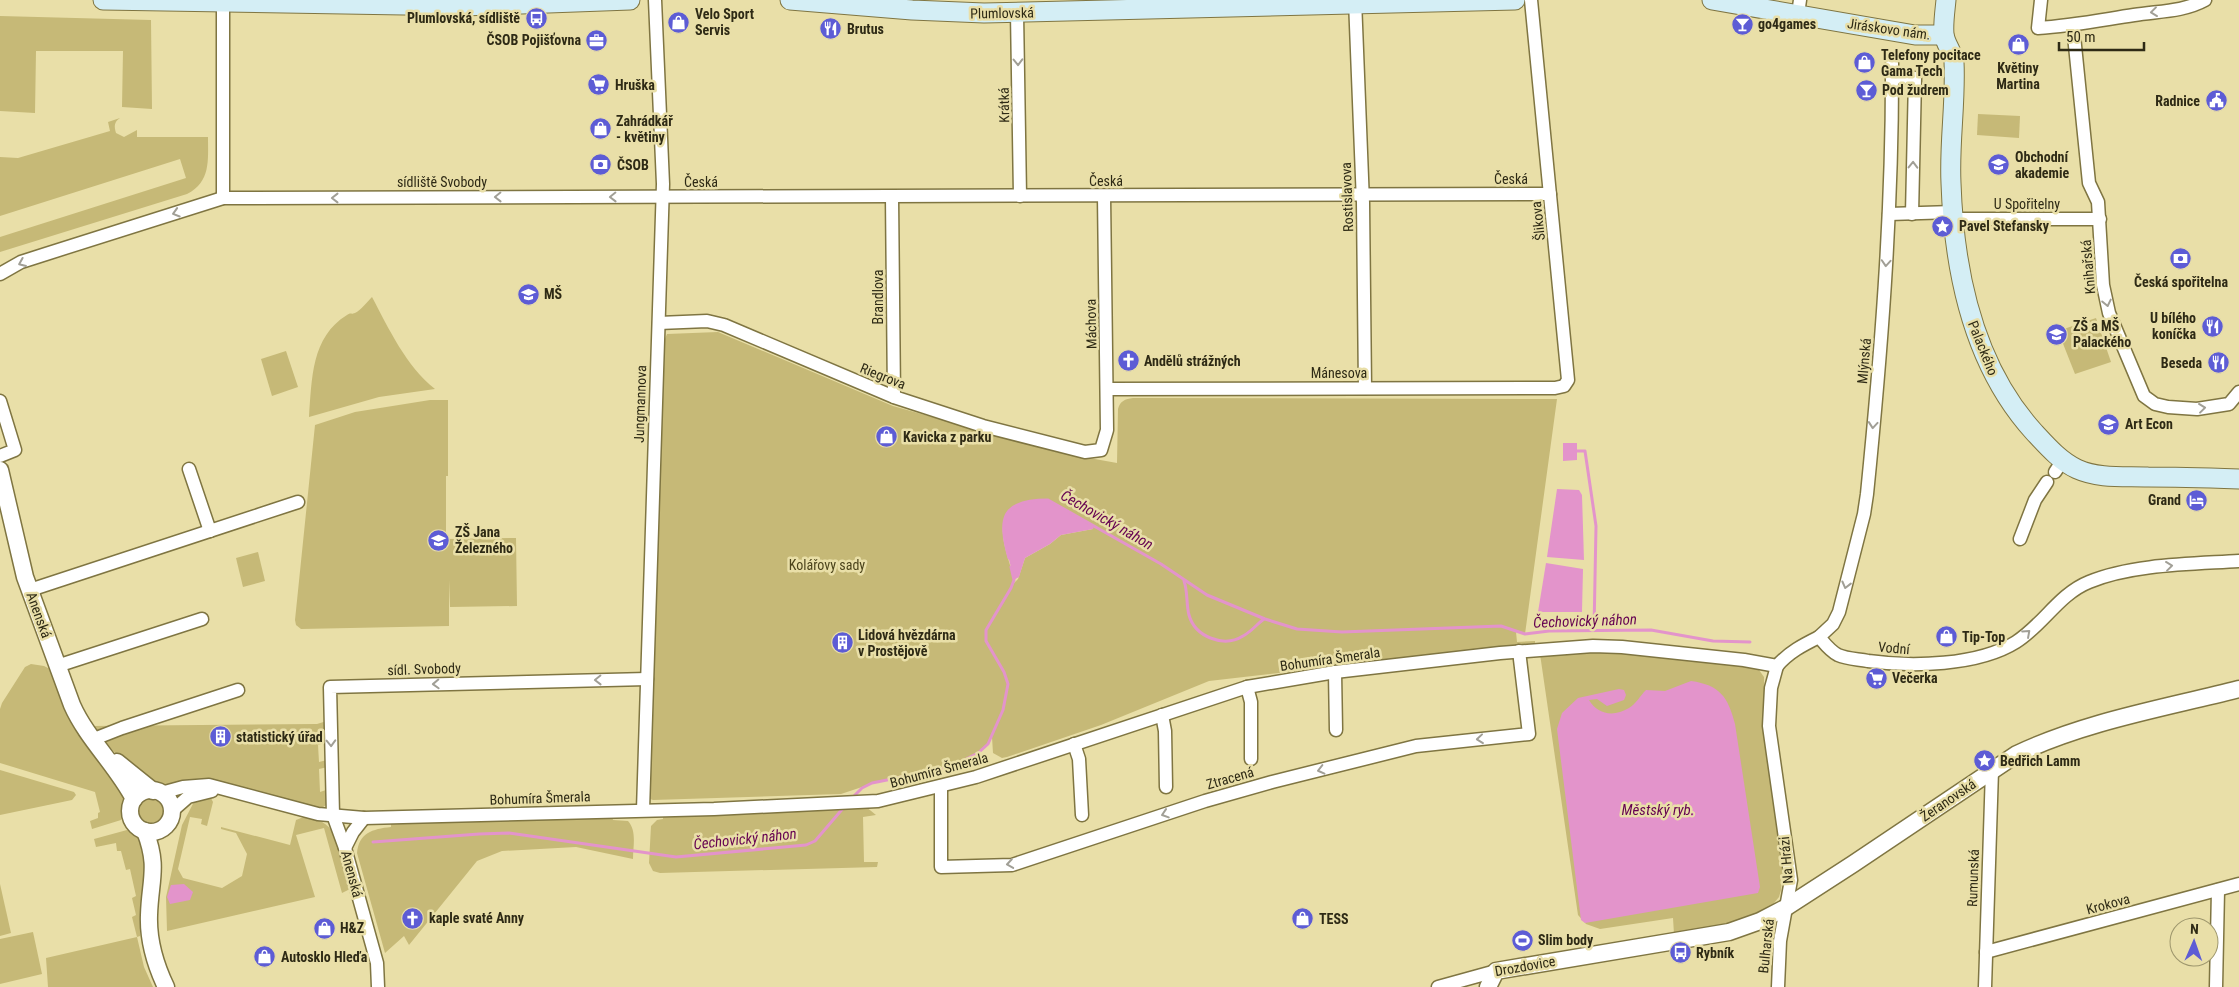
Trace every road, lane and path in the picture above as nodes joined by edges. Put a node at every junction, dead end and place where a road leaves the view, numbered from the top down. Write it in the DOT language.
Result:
graph roads {
  1 [pos="103,0"];
  2 [pos="630,0"];
  3 [pos="655,0"];
  4 [pos="790,0"];
  5 [pos="1515,0"];
  6 [pos="1531,0"];
  7 [pos="1712,0"];
  8 [pos="1946,0"];
  9 [pos="2041,0"];
  10 [pos="2203,1"];
  11 [pos="223,2"];
  12 [pos="1356,3"];
  13 [pos="1799,7"];
  14 [pos="1008,9"];
  15 [pos="2073,26"];
  16 [pos="1944,35"];
  17 [pos="1892,63"];
  18 [pos="1892,77"];
  19 [pos="1362,194"];
  20 [pos="1550,194"];
  21 [pos="662,196"];
  22 [pos="1020,196"];
  23 [pos="1104,196"];
  24 [pos="892,197"];
  25 [pos="223,198"];
  26 [pos="1889,214"];
  27 [pos="1912,214"];
  28 [pos="1953,215"];
  29 [pos="2100,219"];
  30 [pos="0,274"];
  31 [pos="659,323"];
  32 [pos="1568,380"];
  33 [pos="1365,388"];
  34 [pos="1107,389"];
  35 [pos="2239,392"];
  36 [pos="894,397"];
  37 [pos="0,401"];
  38 [pos="1101,450"];
  39 [pos="0,456"];
  40 [pos="189,469"];
  41 [pos="0,470"];
  42 [pos="2055,471"];
  43 [pos="2239,479"];
  44 [pos="298,502"];
  45 [pos="210,531"];
  46 [pos="2020,540"];
  47 [pos="2239,561"];
  48 [pos="30,590"];
  49 [pos="202,619"];
  50 [pos="1819,637"];
  51 [pos="1519,651"];
  52 [pos="57,666"];
  53 [pos="1777,666"];
  54 [pos="1335,672"];
  55 [pos="647,679"];
  56 [pos="1248,688"];
  57 [pos="2239,689"];
  58 [pos="238,690"];
  59 [pos="1162,714"];
  60 [pos="1336,730"];
  61 [pos="98,744"];
  62 [pos="1074,744"];
  63 [pos="1252,759"];
  64 [pos="1992,770"];
  65 [pos="941,787"];
  66 [pos="1166,787"];
  67 [pos="222,790"];
  68 [pos="157,792"];
  69 [pos="134,799"];
  70 [pos="643,810"];
  71 [pos="172,811"];
  72 [pos="333,815"];
  73 [pos="1082,815"];
  74 [pos="364,818"];
  75 [pos="163,828"];
  76 [pos="145,831"];
  77 [pos="346,848"];
  78 [pos="154,878"];
  79 [pos="2239,884"];
  80 [pos="2218,890"];
  81 [pos="1785,908"];
  82 [pos="1986,952"];
  83 [pos="1496,971"];
  84 [pos="166,987"];
  85 [pos="378,987"];
  86 [pos="1438,987"];
  87 [pos="1488,987"];
  88 [pos="1778,987"];
  89 [pos="1985,987"];
  90 [pos="2216,987"];
  1 -- 11 [label="main road"];
  2 -- 11 [label="main road"];
  3 -- 21 [label="street, Jungmannova"];
  4 -- 14 [label="main road, Plumlovská"];
  5 -- 12 [label="main road, Plumlovská"];
  6 -- 20 [label="street, Šlikova"];
  7 -- 13 [label="main road"];
  8 -- 16 [label="main road"];
  9 -- 15 [label="street"];
  10 -- 15 [label="street, one-way"];
  11 -- 25 [label="street"];
  12 -- 14 [label="main road, Plumlovská"];
  12 -- 19 [label="street, Rostislavova"];
  13 -- 16 [label="main road, Jiráskovo nám."];
  14 -- 22 [label="street, Krátká, one-way"];
  15 -- 29 [label="street, Knihařská"];
  16 -- 28 [label="main road, Palackého"];
  17 -- 18 [label="street, Mlýnská"];
  18 -- 26 [label="street, Mlýnská"];
  27 -- 18 [label="street, one-way"];
  19 -- 20 [label="street, Česká"];
  19 -- 23 [label="street, Česká"];
  19 -- 33 [label="street, Rostislavova"];
  20 -- 32 [label="street, Šlikova"];
  21 -- 24 [label="street, Česká"];
  21 -- 25 [label="street, sídliště Svobody, one-way"];
  21 -- 31 [label="street, Jungmannova"];
  22 -- 23 [label="street, Česká"];
  22 -- 24 [label="street, Česká"];
  23 -- 34 [label="street, Máchova"];
  24 -- 36 [label="street, Brandlova"];
  25 -- 30 [label="street, sídliště Svobody, one-way"];
  26 -- 27 [label="street, U Spořitelny"];
  26 -- 50 [label="street, Mlýnská, one-way"];
  27 -- 28 [label="street, U Spořitelny"];
  28 -- 29 [label="street, U Spořitelny"];
  28 -- 42 [label="main road, Palackého"];
  29 -- 35 [label="street, Knihařská, one-way"];
  31 -- 36 [label="street, Riegrova"];
  31 -- 55 [label="street, Jungmannova"];
  32 -- 33 [label="street, Mánesova"];
  33 -- 34 [label="street, Mánesova"];
  34 -- 38 [label="street, Máchova"];
  36 -- 38 [label="street, Riegrova"];
  37 -- 39 [label="street"];
  40 -- 45 [label="street"];
  41 -- 48 [label="street, Anenská"];
  42 -- 43 [label="main road, Palackého"];
  42 -- 46 [label="street"];
  44 -- 45 [label="street"];
  45 -- 48 [label="street"];
  50 -- 47 [label="street, Vodní, one-way"];
  48 -- 52 [label="street, Anenská"];
  49 -- 52 [label="street"];
  50 -- 53 [label="street"];
  51 -- 53 [label="street, Bohumíra Šmerala"];
  51 -- 54 [label="street, Bohumíra Šmerala"];
  51 -- 65 [label="street, Ztracená, one-way"];
  52 -- 61 [label="street, Anenská"];
  53 -- 81 [label="street, Na Hrázi"];
  54 -- 56 [label="street, Bohumíra Šmerala"];
  54 -- 60 [label="street"];
  55 -- 70 [label="street, Jungmannova"];
  55 -- 72 [label="street, sídl. Svobody, one-way"];
  56 -- 59 [label="street, Bohumíra Šmerala"];
  56 -- 63 [label="street"];
  57 -- 64 [label="street, Žeranovská"];
  58 -- 61 [label="street"];
  59 -- 62 [label="street, Bohumíra Šmerala"];
  59 -- 66 [label="street"];
  61 -- 68 [label="street, Anenská"];
  61 -- 69 [label="street, Anenská"];
  62 -- 65 [label="street, Bohumíra Šmerala"];
  62 -- 73 [label="street"];
  64 -- 81 [label="street, Žeranovská"];
  64 -- 82 [label="street, Rumunská"];
  65 -- 70 [label="street, Bohumíra Šmerala"];
  67 -- 68 [label="street"];
  67 -- 71 [label="street"];
  67 -- 72 [label="street"];
  68 -- 69 [label="street"];
  68 -- 71 [label="street, Anenská"];
  69 -- 76 [label="street"];
  70 -- 74 [label="street, Bohumíra Šmerala"];
  71 -- 75 [label="street"];
  72 -- 74 [label="street, Bohumíra Šmerala"];
  72 -- 77 [label="street, Anenská"];
  74 -- 77 [label="street"];
  75 -- 76 [label="street"];
  75 -- 78 [label="street"];
  76 -- 78 [label="street"];
  77 -- 85 [label="street, Anenská"];
  78 -- 84 [label="street"];
  79 -- 80 [label="street, Krokova"];
  80 -- 82 [label="street, Krokova"];
  80 -- 90 [label="street"];
  81 -- 83 [label="street, Drozdovice"];
  81 -- 88 [label="street, Bulharská"];
  82 -- 89 [label="street, Rumunská"];
  83 -- 86 [label="street, Drozdovice"];
  83 -- 87 [label="street"];
}
